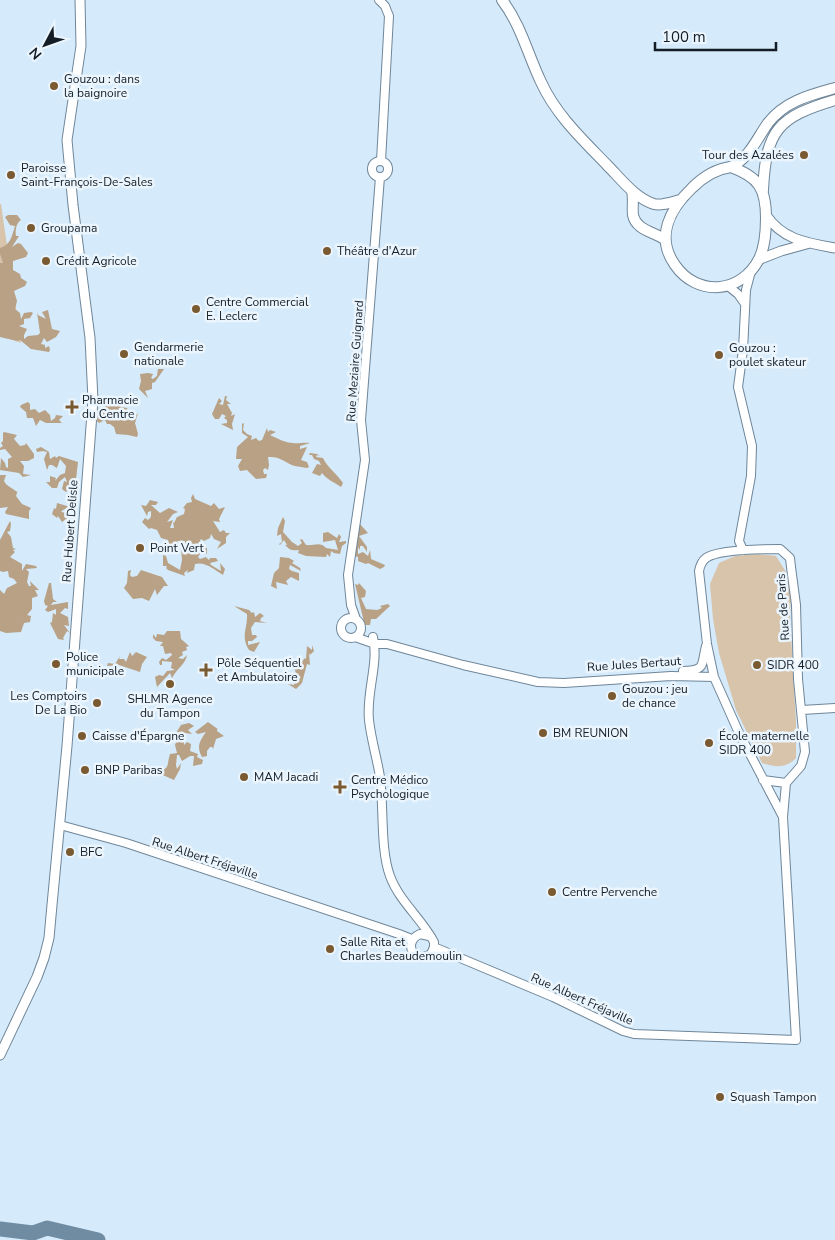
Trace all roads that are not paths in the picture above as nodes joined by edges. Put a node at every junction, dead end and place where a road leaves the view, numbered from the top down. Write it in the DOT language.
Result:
graph roads {
  1 [pos="80,0"];
  2 [pos="379,0"];
  3 [pos="502,0"];
  4 [pos="835,88"];
  5 [pos="835,100"];
  6 [pos="731,167"];
  7 [pos="763,190"];
  8 [pos="632,191"];
  9 [pos="680,200"];
  10 [pos="766,216"];
  11 [pos="664,239"];
  12 [pos="810,243"];
  13 [pos="835,248"];
  14 [pos="758,260"];
  15 [pos="751,271"];
  16 [pos="728,286"];
  17 [pos="745,304"];
  18 [pos="739,541"];
  19 [pos="744,550"];
  20 [pos="720,554"];
  21 [pos="353,619"];
  22 [pos="361,627"];
  23 [pos="355,637"];
  24 [pos="374,640"];
  25 [pos="707,644"];
  26 [pos="714,677"];
  27 [pos="564,682"];
  28 [pos="835,708"];
  29 [pos="802,710"];
  30 [pos="763,780"];
  31 [pos="786,783"];
  32 [pos="783,817"];
  33 [pos="60,825"];
  34 [pos="420,921"];
  35 [pos="429,936"];
  36 [pos="416,937"];
  37 [pos="434,949"];
  38 [pos="796,1040"];
  39 [pos="0,1055"];
  1 -- 33 [label="main road, Rue Hubert Delisle"];
  2 -- 21 [label="street, Rue Meziaire Guignard"];
  3 -- 8 [label="main road"];
  4 -- 6 [label="main road"];
  5 -- 7 [label="main road"];
  6 -- 7 [label="main road"];
  6 -- 9 [label="main road"];
  7 -- 10 [label="main road"];
  8 -- 9 [label="main road"];
  8 -- 11 [label="main road"];
  9 -- 11 [label="main road"];
  10 -- 12 [label="main road"];
  10 -- 14 [label="main road"];
  11 -- 16 [label="main road"];
  12 -- 13 [label="main road"];
  12 -- 14 [label="main road"];
  14 -- 15 [label="main road"];
  15 -- 16 [label="main road"];
  15 -- 17 [label="street"];
  16 -- 17 [label="street"];
  17 -- 18 [label="street"];
  18 -- 19 [label="street"];
  18 -- 20 [label="street, Rue de Paris"];
  19 -- 20 [label="street, Rue de Paris"];
  19 -- 29 [label="street, Rue de Paris"];
  20 -- 25 [label="street, Rue de Paris"];
  21 -- 22 [label="street"];
  21 -- 23 [label="street"];
  22 -- 23 [label="street"];
  22 -- 24 [label="street"];
  23 -- 24 [label="street, Rue Jules Bertaut"];
  24 -- 27 [label="street, Rue Jules Bertaut"];
  24 -- 34 [label="street"];
  25 -- 26 [label="street, Rue de Paris"];
  25 -- 27 [label="street, Rue Jules Bertaut"];
  26 -- 27 [label="street, Rue Jules Bertaut"];
  26 -- 30 [label="street, Rue de Paris"];
  28 -- 29 [label="street"];
  29 -- 31 [label="street, Rue de Paris"];
  30 -- 31 [label="street"];
  30 -- 32 [label="street, Rue de Paris"];
  31 -- 32 [label="street, Rue de Paris"];
  32 -- 38 [label="street, Rue de Paris"];
  33 -- 36 [label="street, Rue Albert Fréjaville"];
  33 -- 39 [label="main road, Rue Hubert Delisle"];
  34 -- 35 [label="street"];
  34 -- 36 [label="street"];
  35 -- 36 [label="street"];
  35 -- 37 [label="street"];
  36 -- 37 [label="street"];
  37 -- 38 [label="street, Rue Albert Fréjaville"];
}
